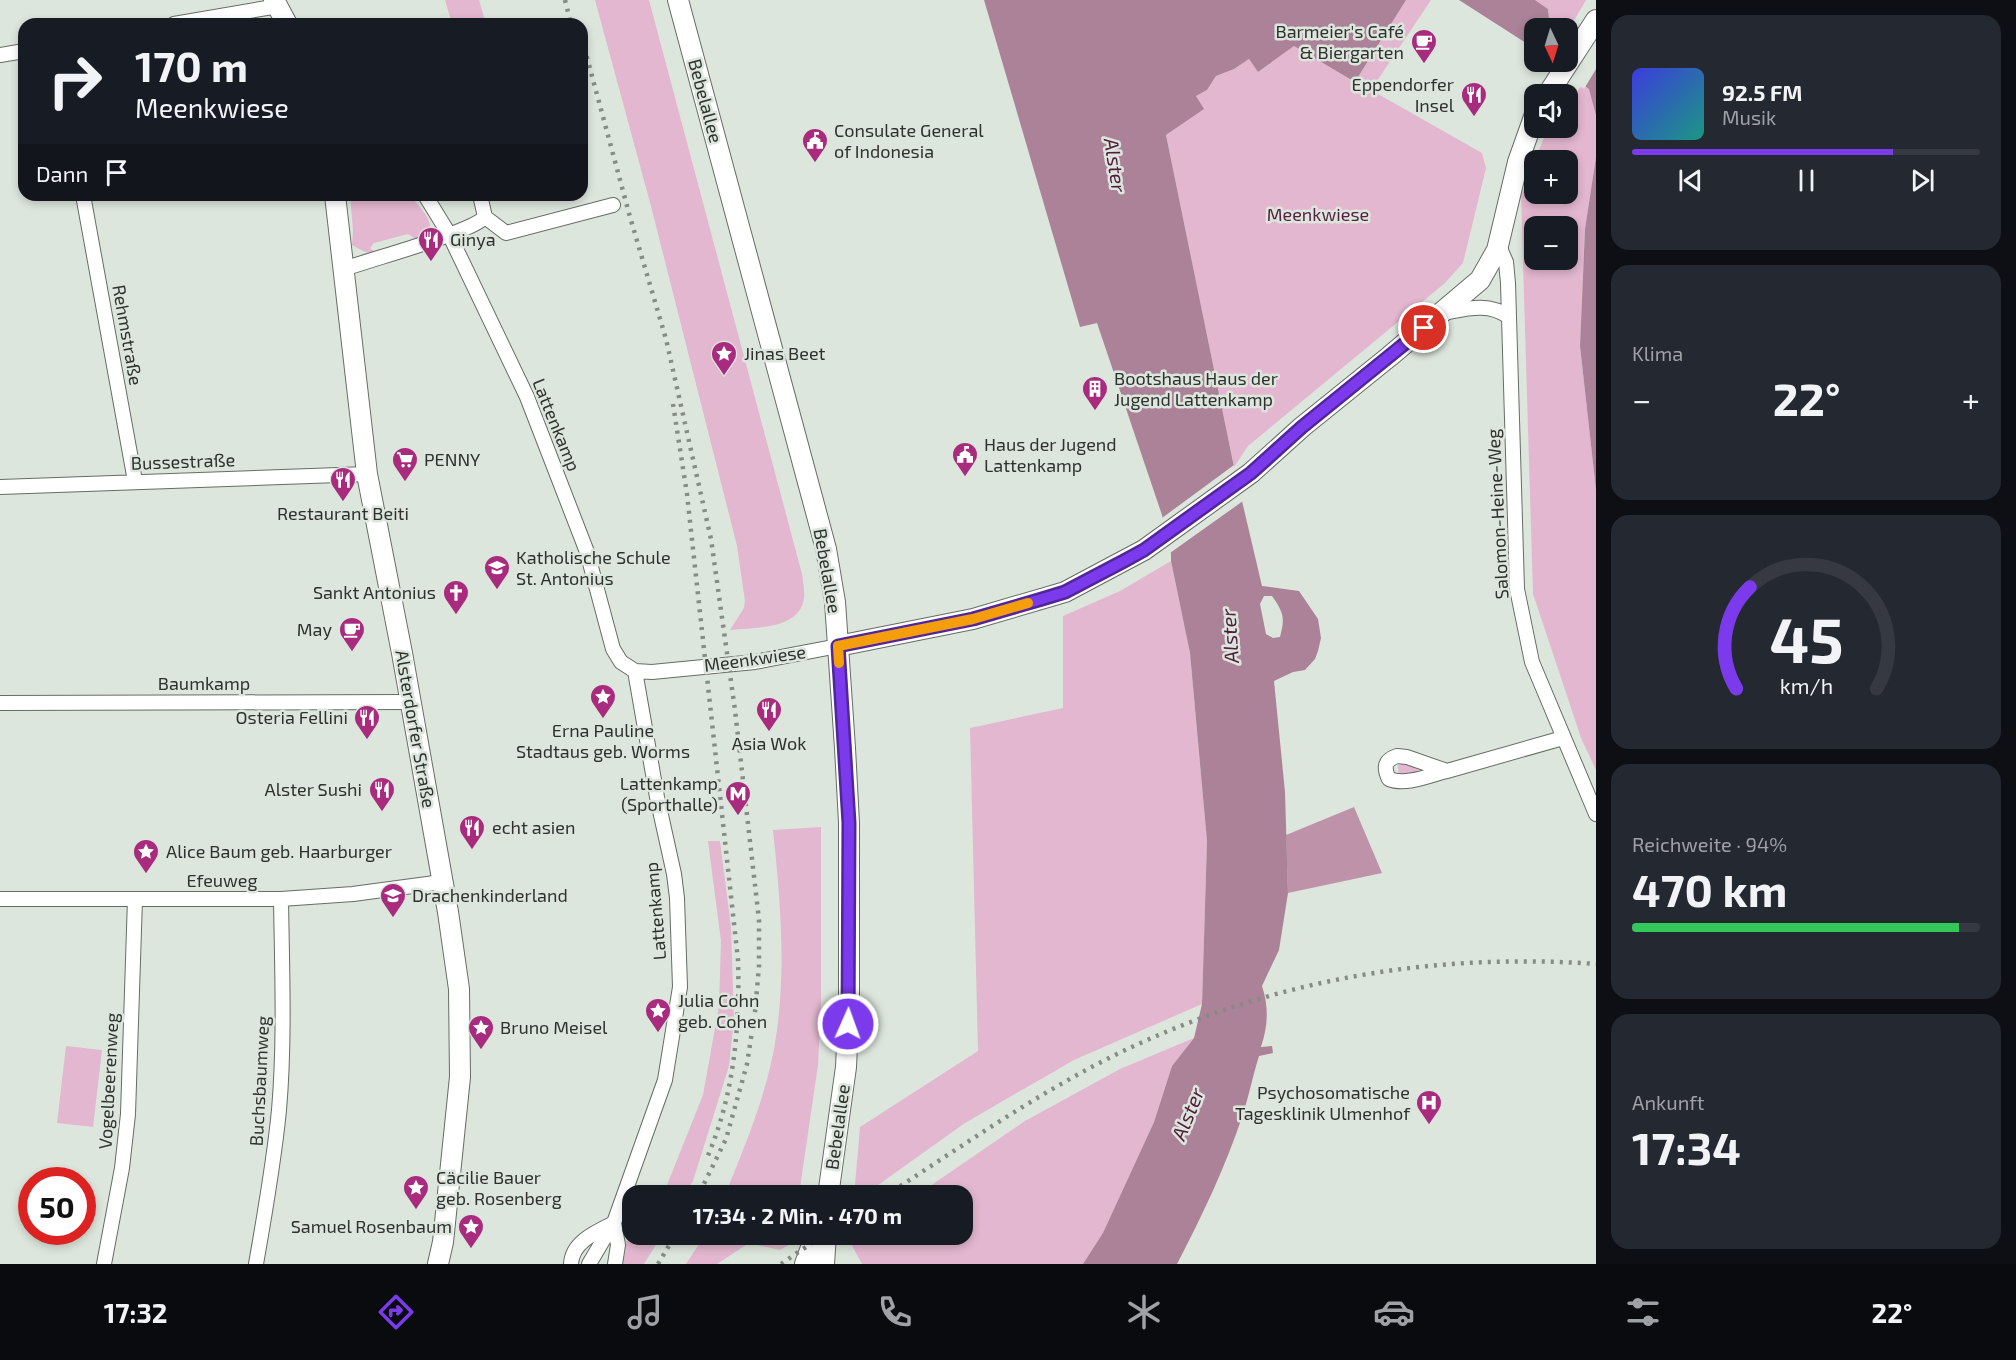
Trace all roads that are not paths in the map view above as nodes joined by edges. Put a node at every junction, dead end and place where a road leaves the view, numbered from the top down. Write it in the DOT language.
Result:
graph roads {
  1 [pos="678,0"];
  2 [pos="276,3"];
  3 [pos="203,18"];
  4 [pos="284,18"];
  5 [pos="1596,20"];
  6 [pos="18,52"];
  7 [pos="0,55"];
  8 [pos="1555,84"];
  9 [pos="1527,138"];
  10 [pos="84,201"];
  11 [pos="336,201"];
  12 [pos="429,201"];
  13 [pos="481,201"];
  14 [pos="613,205"];
  15 [pos="485,217"];
  16 [pos="449,234"];
  17 [pos="1499,246"];
  18 [pos="344,269"];
  19 [pos="1441,314"];
  20 [pos="1509,317"];
  21 [pos="367,474"];
  22 [pos="135,481"];
  23 [pos="0,487"];
  24 [pos="838,646"];
  25 [pos="635,671"];
  26 [pos="409,702"];
  27 [pos="0,703"];
  28 [pos="1563,738"];
  29 [pos="1448,771"];
  30 [pos="1596,814"];
  31 [pos="442,882"];
  32 [pos="0,899"];
  33 [pos="135,899"];
  34 [pos="281,899"];
  35 [pos="830,1185"];
  36 [pos="614,1223"];
  37 [pos="812,1245"];
  38 [pos="826,1245"];
  39 [pos="826,1262"];
  40 [pos="104,1264"];
  41 [pos="256,1264"];
  42 [pos="438,1264"];
  43 [pos="571,1264"];
  44 [pos="589,1264"];
  45 [pos="615,1264"];
  46 [pos="805,1264"];
  1 -- 24 [label="street, Bebelallee"];
  2 -- 3 [label="street"];
  2 -- 4 [label="street"];
  5 -- 8 [label="street"];
  6 -- 7 [label="street"];
  9 -- 17 [label="street, Meenkwiese"];
  10 -- 22 [label="street, Rehmstraße"];
  11 -- 18 [label="street, Alsterdorfer Straße"];
  12 -- 16 [label="street, Lattenkamp"];
  13 -- 15 [label="street"];
  14 -- 15 [label="street"];
  15 -- 16 [label="street"];
  16 -- 18 [label="street"];
  16 -- 25 [label="street, Lattenkamp"];
  17 -- 19 [label="street, Meenkwiese"];
  17 -- 20 [label="street, Salomon-Heine-Weg"];
  18 -- 21 [label="street, Alsterdorfer Straße"];
  19 -- 20 [label="street"];
  19 -- 24 [label="street, Meenkwiese"];
  20 -- 28 [label="street, Salomon-Heine-Weg"];
  21 -- 22 [label="street, Bussestraße"];
  21 -- 26 [label="street, Alsterdorfer Straße"];
  22 -- 23 [label="street, Bussestraße"];
  24 -- 25 [label="street, Meenkwiese"];
  24 -- 35 [label="street, Bebelallee"];
  25 -- 36 [label="street, Lattenkamp"];
  26 -- 27 [label="street, Baumkamp"];
  26 -- 31 [label="street, Alsterdorfer Straße"];
  28 -- 29 [label="street"];
  28 -- 30 [label="street, Salomon-Heine-Weg"];
  31 -- 34 [label="street, Efeuweg"];
  31 -- 42 [label="street, Alsterdorfer Straße"];
  32 -- 33 [label="street, Efeuweg"];
  33 -- 34 [label="street, Efeuweg"];
  33 -- 40 [label="street, Vogelbeerenweg"];
  34 -- 41 [label="street, Buchsbaumweg"];
  36 -- 43 [label="street"];
  36 -- 44 [label="street, Lattenkamp"];
  36 -- 45 [label="street, Lattenkamp"];
  37 -- 46 [label="street"];
  38 -- 39 [label="street"];
}
